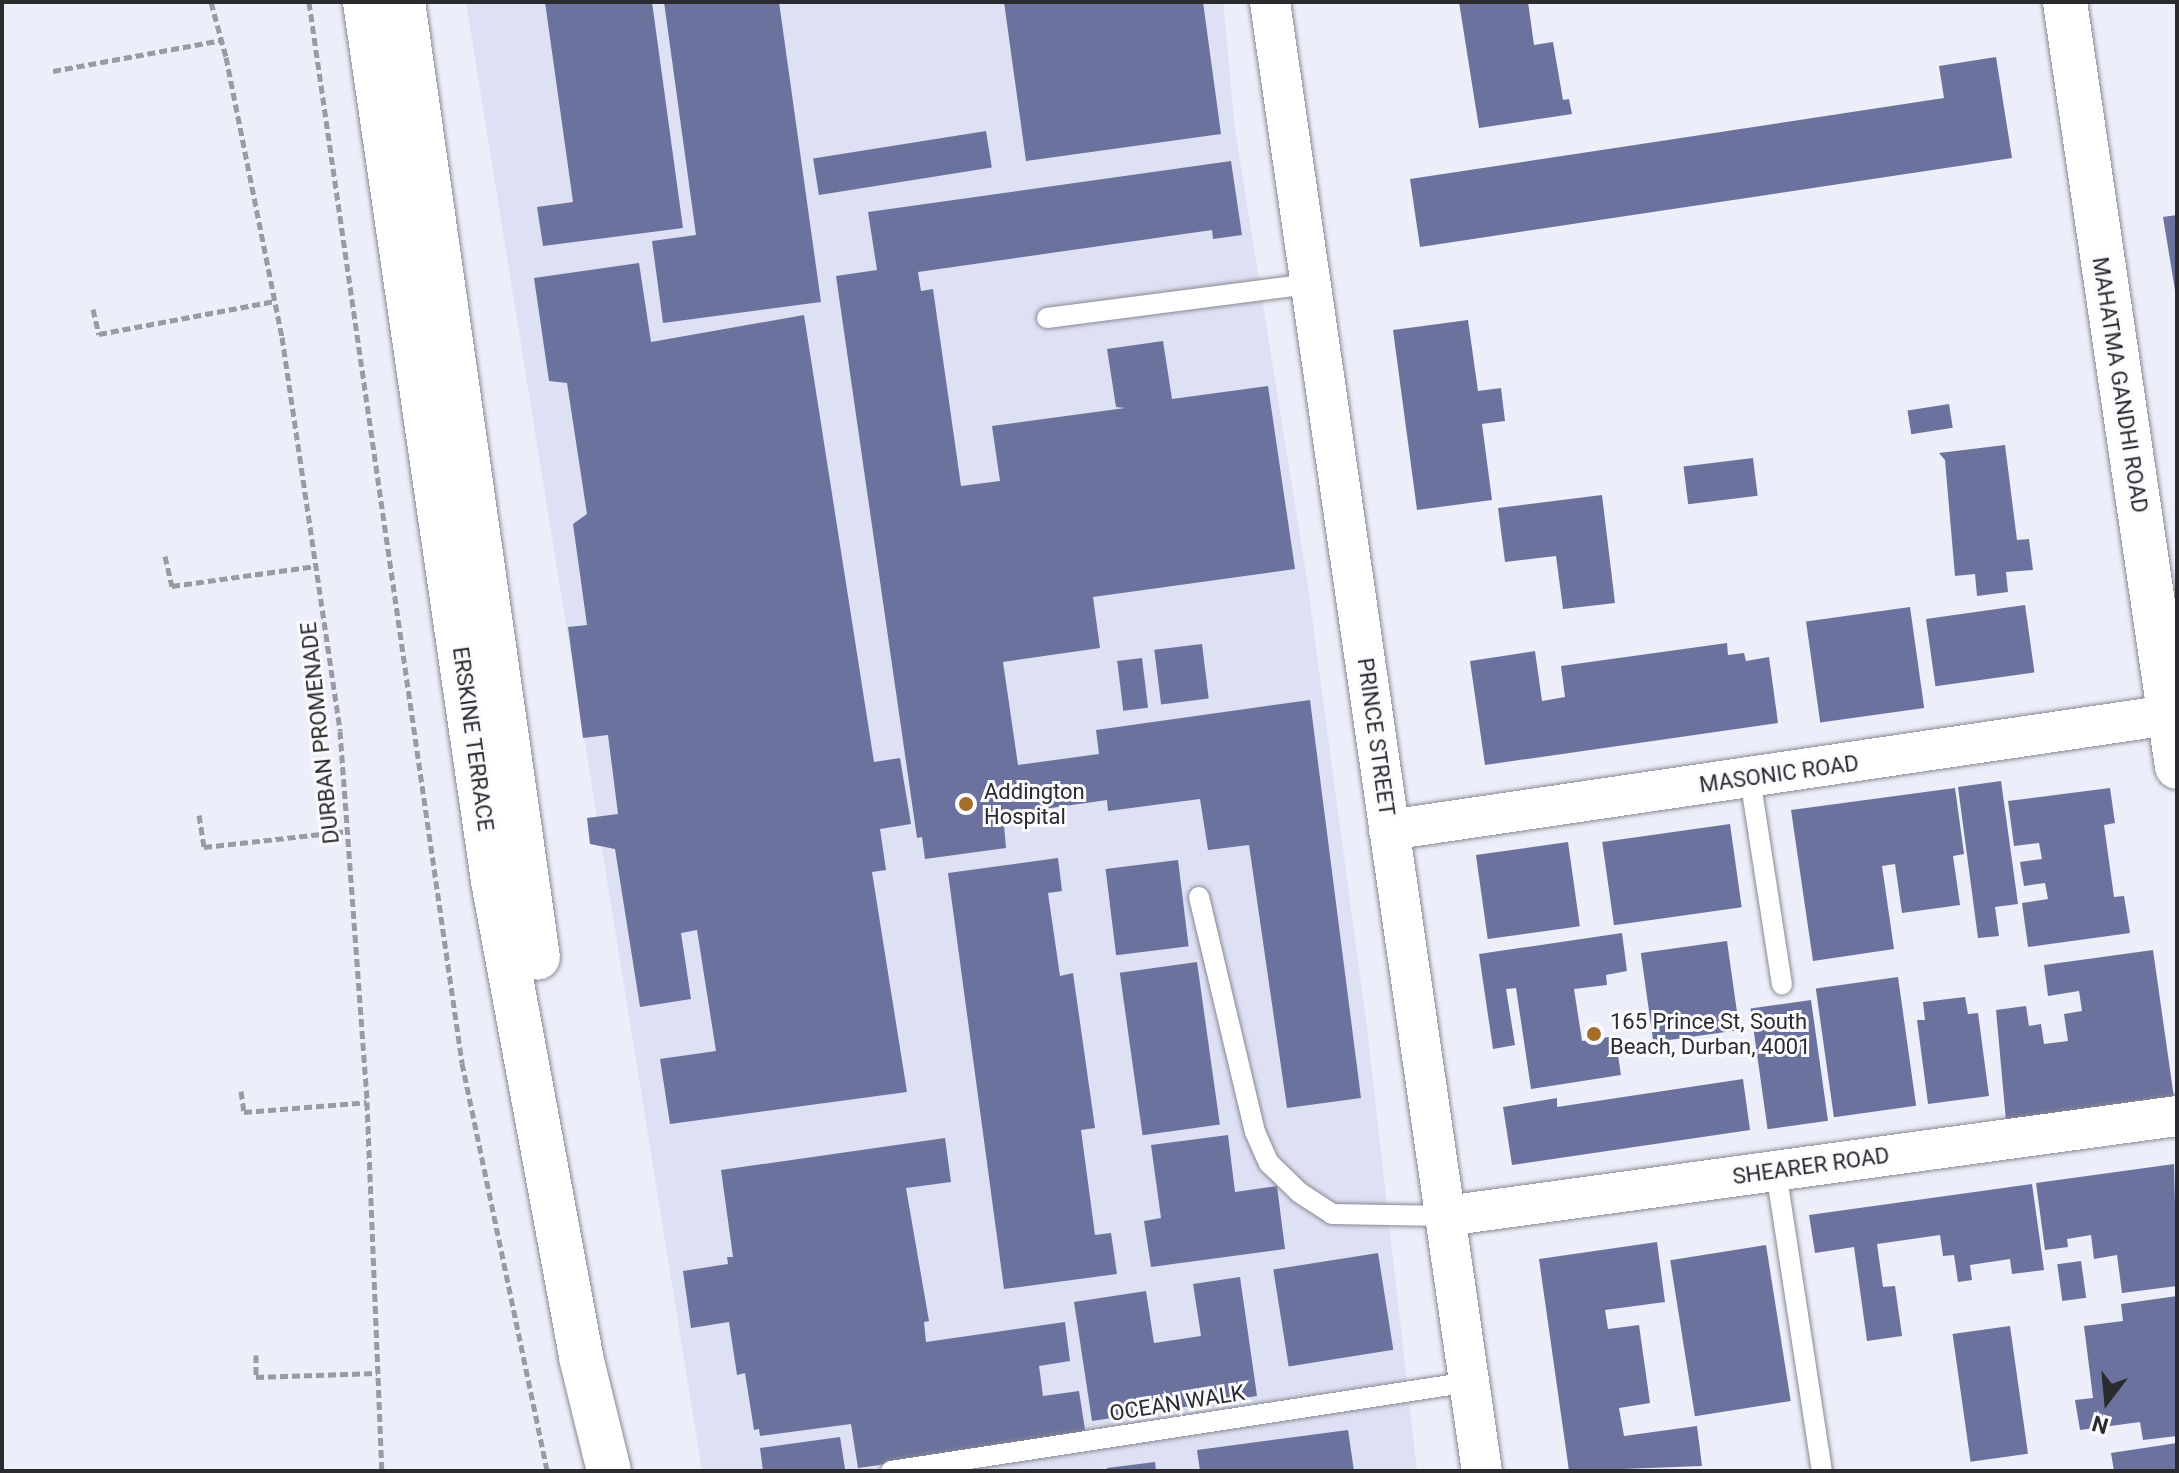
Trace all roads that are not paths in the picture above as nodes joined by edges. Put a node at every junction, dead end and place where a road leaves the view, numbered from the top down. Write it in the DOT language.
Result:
graph roads {
  1 [pos="365,2"];
  2 [pos="403,2"];
  3 [pos="1270,2"];
  4 [pos="2065,2"];
  5 [pos="1310,284"];
  6 [pos="1047,318"];
  7 [pos="2167,628"];
  8 [pos="2169,715"];
  9 [pos="2177,767"];
  10 [pos="1750,778"];
  11 [pos="1389,830"];
  12 [pos="509,878"];
  13 [pos="1199,897"];
  14 [pos="1782,985"];
  15 [pos="2177,1116"];
  16 [pos="1776,1171"];
  17 [pos="1446,1216"];
  18 [pos="1470,1382"];
  19 [pos="609,1471"];
  20 [pos="638,1471"];
  21 [pos="891,1471"];
  22 [pos="1482,1471"];
  23 [pos="1822,1471"];
  1 -- 12 [label="main road, ERSKINE TERRACE"];
  2 -- 12 [label="main road, ERSKINE TERRACE"];
  3 -- 5 [label="street, PRINCE STREET"];
  4 -- 7 [label="main road, MAHATMA GANDHI ROAD"];
  5 -- 6 [label="lane"];
  5 -- 11 [label="street, PRINCE STREET"];
  7 -- 8 [label="main road, MAHATMA GANDHI ROAD"];
  8 -- 9 [label="main road, MAHATMA GANDHI ROAD"];
  8 -- 10 [label="street, MASONIC ROAD"];
  10 -- 11 [label="street, MASONIC ROAD"];
  10 -- 14 [label="lane"];
  11 -- 17 [label="street, PRINCE STREET"];
  12 -- 19 [label="main road, ERSKINE TERRACE"];
  12 -- 20 [label="main road, ERSKINE TERRACE"];
  13 -- 17 [label="lane"];
  15 -- 16 [label="street, SHEARER ROAD"];
  16 -- 17 [label="street, SHEARER ROAD"];
  16 -- 23 [label="lane"];
  17 -- 18 [label="street, PRINCE STREET"];
  18 -- 21 [label="lane, OCEAN WALK"];
  18 -- 22 [label="street, PRINCE STREET"];
}
